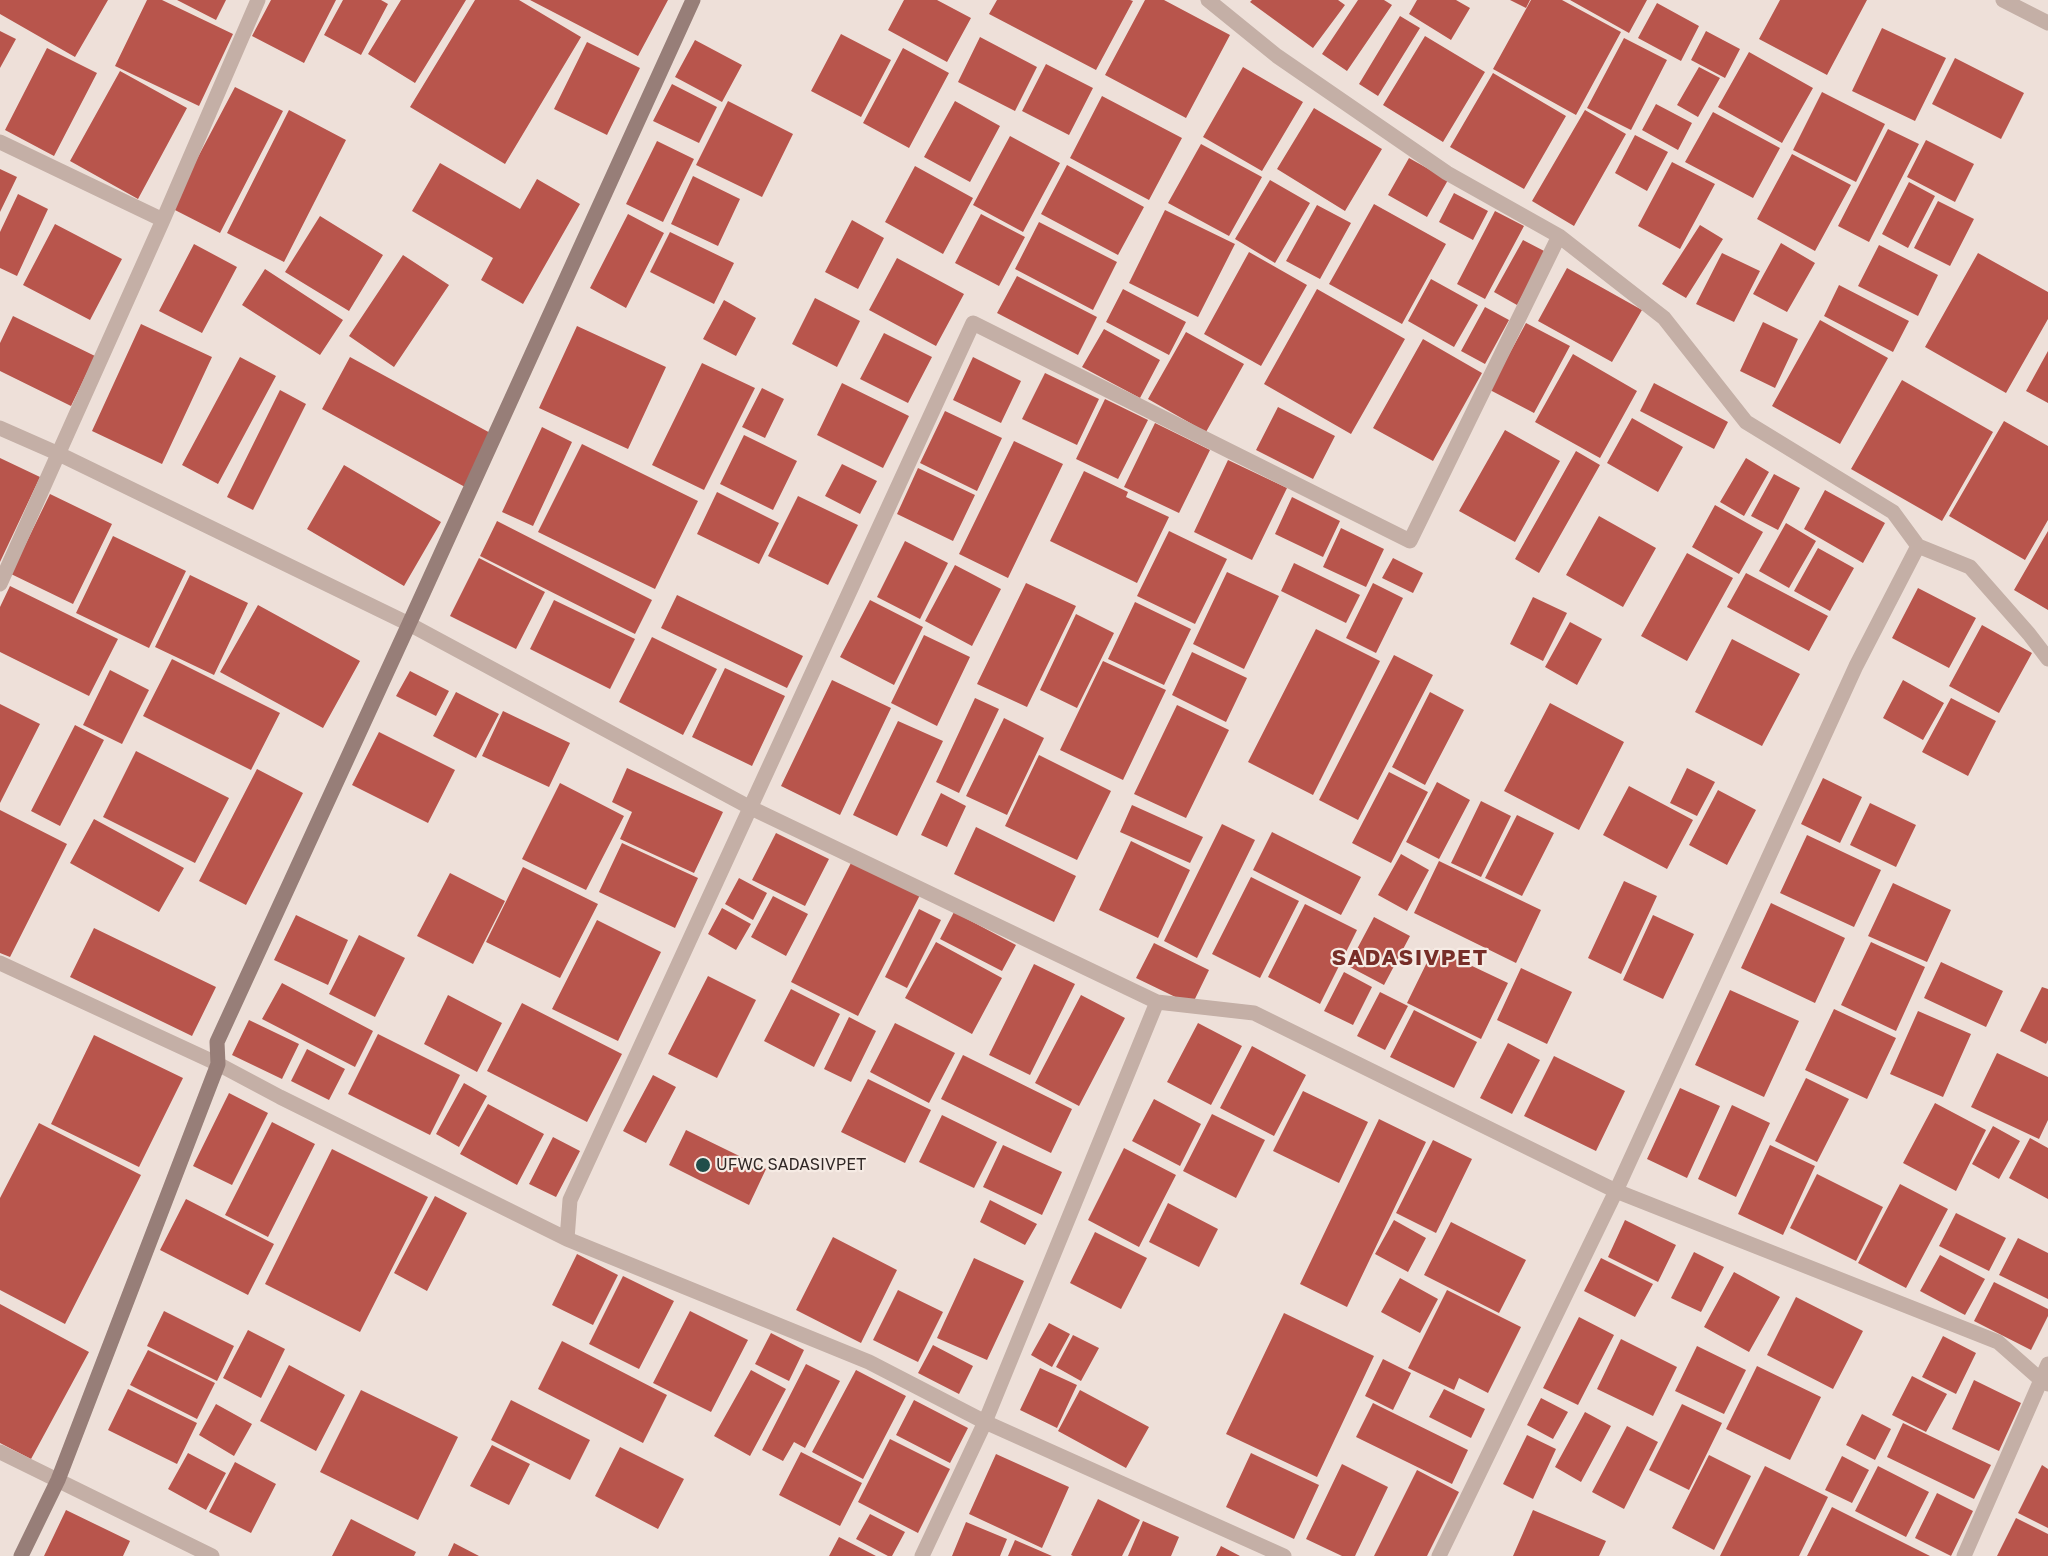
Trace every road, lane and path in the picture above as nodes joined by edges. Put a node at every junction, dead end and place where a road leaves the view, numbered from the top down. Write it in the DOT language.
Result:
graph roads {
  1 [pos="258,0"];
  2 [pos="693,0"];
  3 [pos="1208,0"];
  4 [pos="2003,0"];
  5 [pos="2048,23"];
  6 [pos="0,142"];
  7 [pos="164,220"];
  8 [pos="1559,236"];
  9 [pos="0,428"];
  10 [pos="59,454"];
  11 [pos="1918,546"];
  12 [pos="0,584"];
  13 [pos="409,624"];
  14 [pos="2048,659"];
  15 [pos="749,807"];
  16 [pos="0,963"];
  17 [pos="1157,1002"];
  18 [pos="218,1064"];
  19 [pos="1616,1191"];
  20 [pos="567,1239"];
  21 [pos="2048,1364"];
  22 [pos="2044,1382"];
  23 [pos="985,1422"];
  24 [pos="0,1452"];
  25 [pos="58,1480"];
  26 [pos="21,1556"];
  27 [pos="212,1556"];
  28 [pos="922,1556"];
  29 [pos="1284,1556"];
  30 [pos="1439,1556"];
  31 [pos="1964,1556"];
  1 -- 7 [label="street"];
  2 -- 13 [label="main road"];
  3 -- 8 [label="street"];
  4 -- 5 [label="street"];
  6 -- 7 [label="street"];
  7 -- 10 [label="street"];
  8 -- 11 [label="street"];
  8 -- 15 [label="street"];
  9 -- 10 [label="street"];
  10 -- 12 [label="street"];
  10 -- 13 [label="street"];
  11 -- 14 [label="street"];
  11 -- 19 [label="street"];
  13 -- 15 [label="street"];
  13 -- 18 [label="main road"];
  15 -- 17 [label="street"];
  15 -- 20 [label="street"];
  16 -- 18 [label="street"];
  17 -- 19 [label="street"];
  17 -- 23 [label="street"];
  18 -- 20 [label="street"];
  18 -- 25 [label="main road"];
  19 -- 22 [label="street"];
  19 -- 30 [label="street"];
  20 -- 23 [label="street"];
  21 -- 22 [label="street"];
  22 -- 31 [label="street"];
  23 -- 28 [label="street"];
  23 -- 29 [label="street"];
  24 -- 25 [label="street"];
  25 -- 26 [label="main road"];
  25 -- 27 [label="street"];
}
